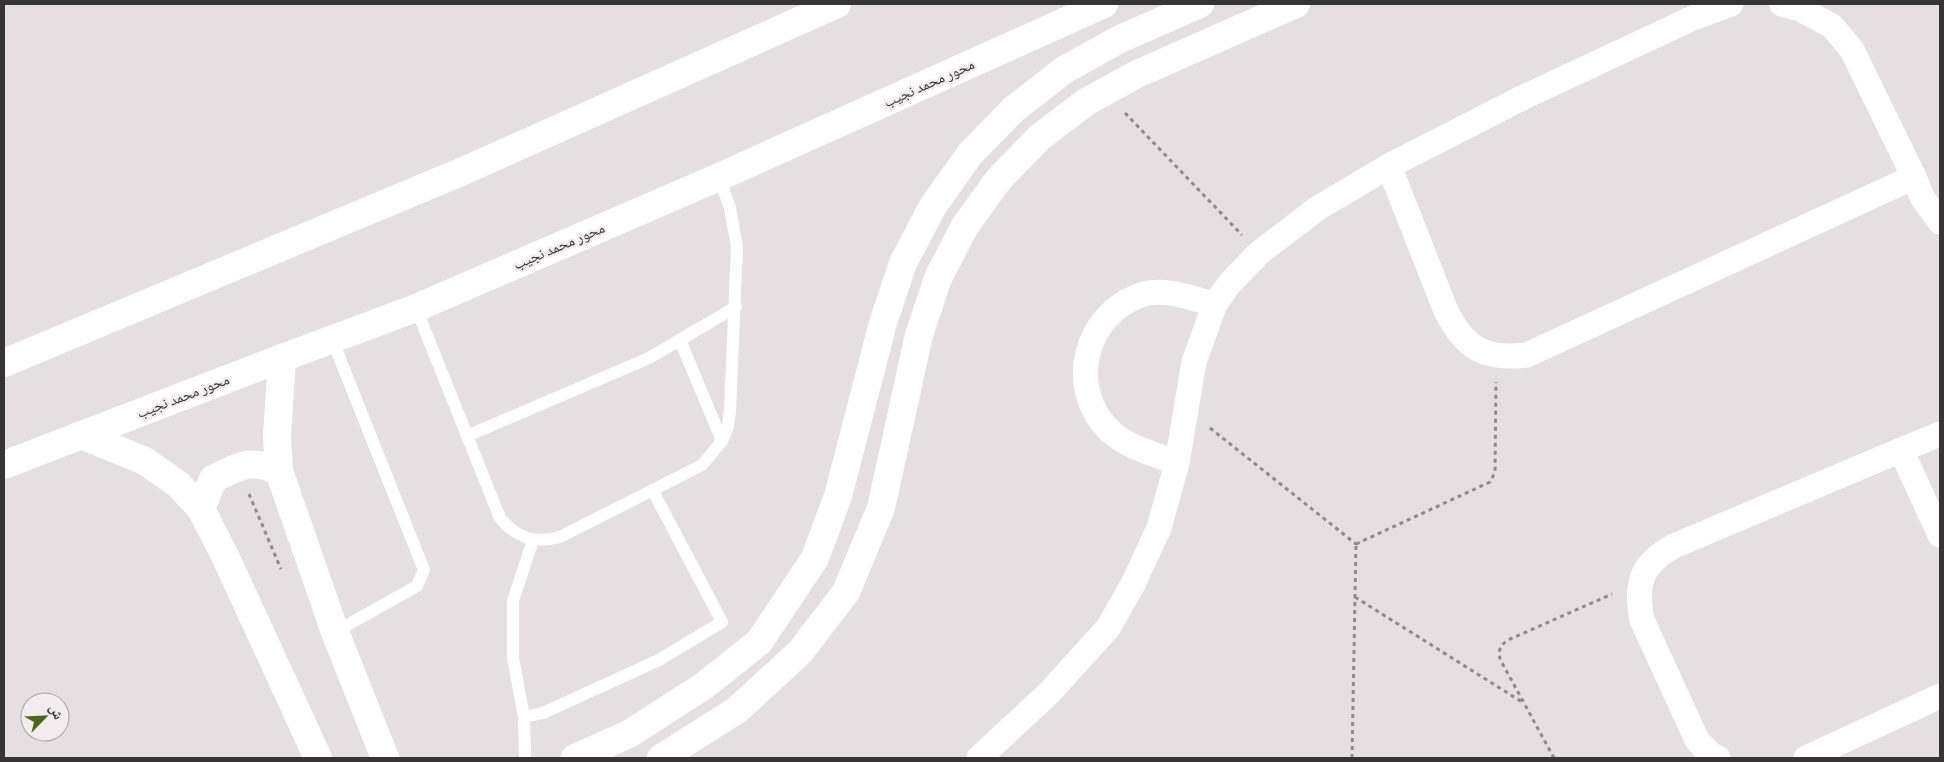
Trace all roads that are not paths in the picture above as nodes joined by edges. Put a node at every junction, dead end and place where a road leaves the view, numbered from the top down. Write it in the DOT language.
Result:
graph roads {
  1 [pos="837,4"];
  2 [pos="1104,4"];
  3 [pos="1200,4"];
  4 [pos="1296,4"];
  5 [pos="1731,4"];
  6 [pos="1782,4"];
  7 [pos="1388,166"];
  8 [pos="719,177"];
  9 [pos="1914,178"];
  10 [pos="1940,222"];
  11 [pos="1215,304"];
  12 [pos="736,307"];
  13 [pos="416,308"];
  14 [pos="332,339"];
  15 [pos="680,340"];
  16 [pos="282,358"];
  17 [pos="4,363"];
  18 [pos="1940,434"];
  19 [pos="81,435"];
  20 [pos="467,436"];
  21 [pos="722,441"];
  22 [pos="1901,450"];
  23 [pos="1177,463"];
  24 [pos="4,465"];
  25 [pos="279,471"];
  26 [pos="653,491"];
  27 [pos="201,510"];
  28 [pos="1940,535"];
  29 [pos="533,540"];
  30 [pos="335,632"];
  31 [pos="1940,696"];
  32 [pos="524,717"];
  33 [pos="318,758"];
  34 [pos="385,758"];
  35 [pos="525,758"];
  36 [pos="575,758"];
  37 [pos="661,758"];
  38 [pos="979,758"];
  39 [pos="1718,758"];
  40 [pos="1806,758"];
  1 -- 17 [label="street"];
  2 -- 8 [label="street, محور محمد نجيب"];
  3 -- 36 [label="street"];
  4 -- 37 [label="street"];
  5 -- 7 [label="street"];
  6 -- 9 [label="street"];
  7 -- 9 [label="street"];
  7 -- 11 [label="street"];
  8 -- 12 [label="lane"];
  8 -- 13 [label="street, محور محمد نجيب"];
  9 -- 10 [label="street"];
  11 -- 23 [label="street"];
  11 -- 23 [label="street"];
  12 -- 15 [label="lane"];
  12 -- 21 [label="lane"];
  13 -- 14 [label="street, محور محمد نجيب"];
  13 -- 20 [label="lane"];
  14 -- 16 [label="street, محور محمد نجيب"];
  14 -- 30 [label="lane"];
  15 -- 20 [label="lane"];
  15 -- 21 [label="lane"];
  16 -- 19 [label="street, محور محمد نجيب"];
  16 -- 25 [label="street"];
  18 -- 22 [label="street"];
  19 -- 24 [label="street, محور محمد نجيب"];
  19 -- 27 [label="street"];
  20 -- 29 [label="lane"];
  21 -- 26 [label="lane"];
  22 -- 28 [label="street"];
  22 -- 39 [label="street"];
  23 -- 38 [label="street"];
  25 -- 27 [label="street"];
  25 -- 30 [label="street"];
  26 -- 29 [label="lane"];
  26 -- 32 [label="lane"];
  27 -- 33 [label="street"];
  29 -- 32 [label="lane"];
  30 -- 34 [label="street"];
  31 -- 40 [label="street"];
  32 -- 35 [label="lane"];
}
